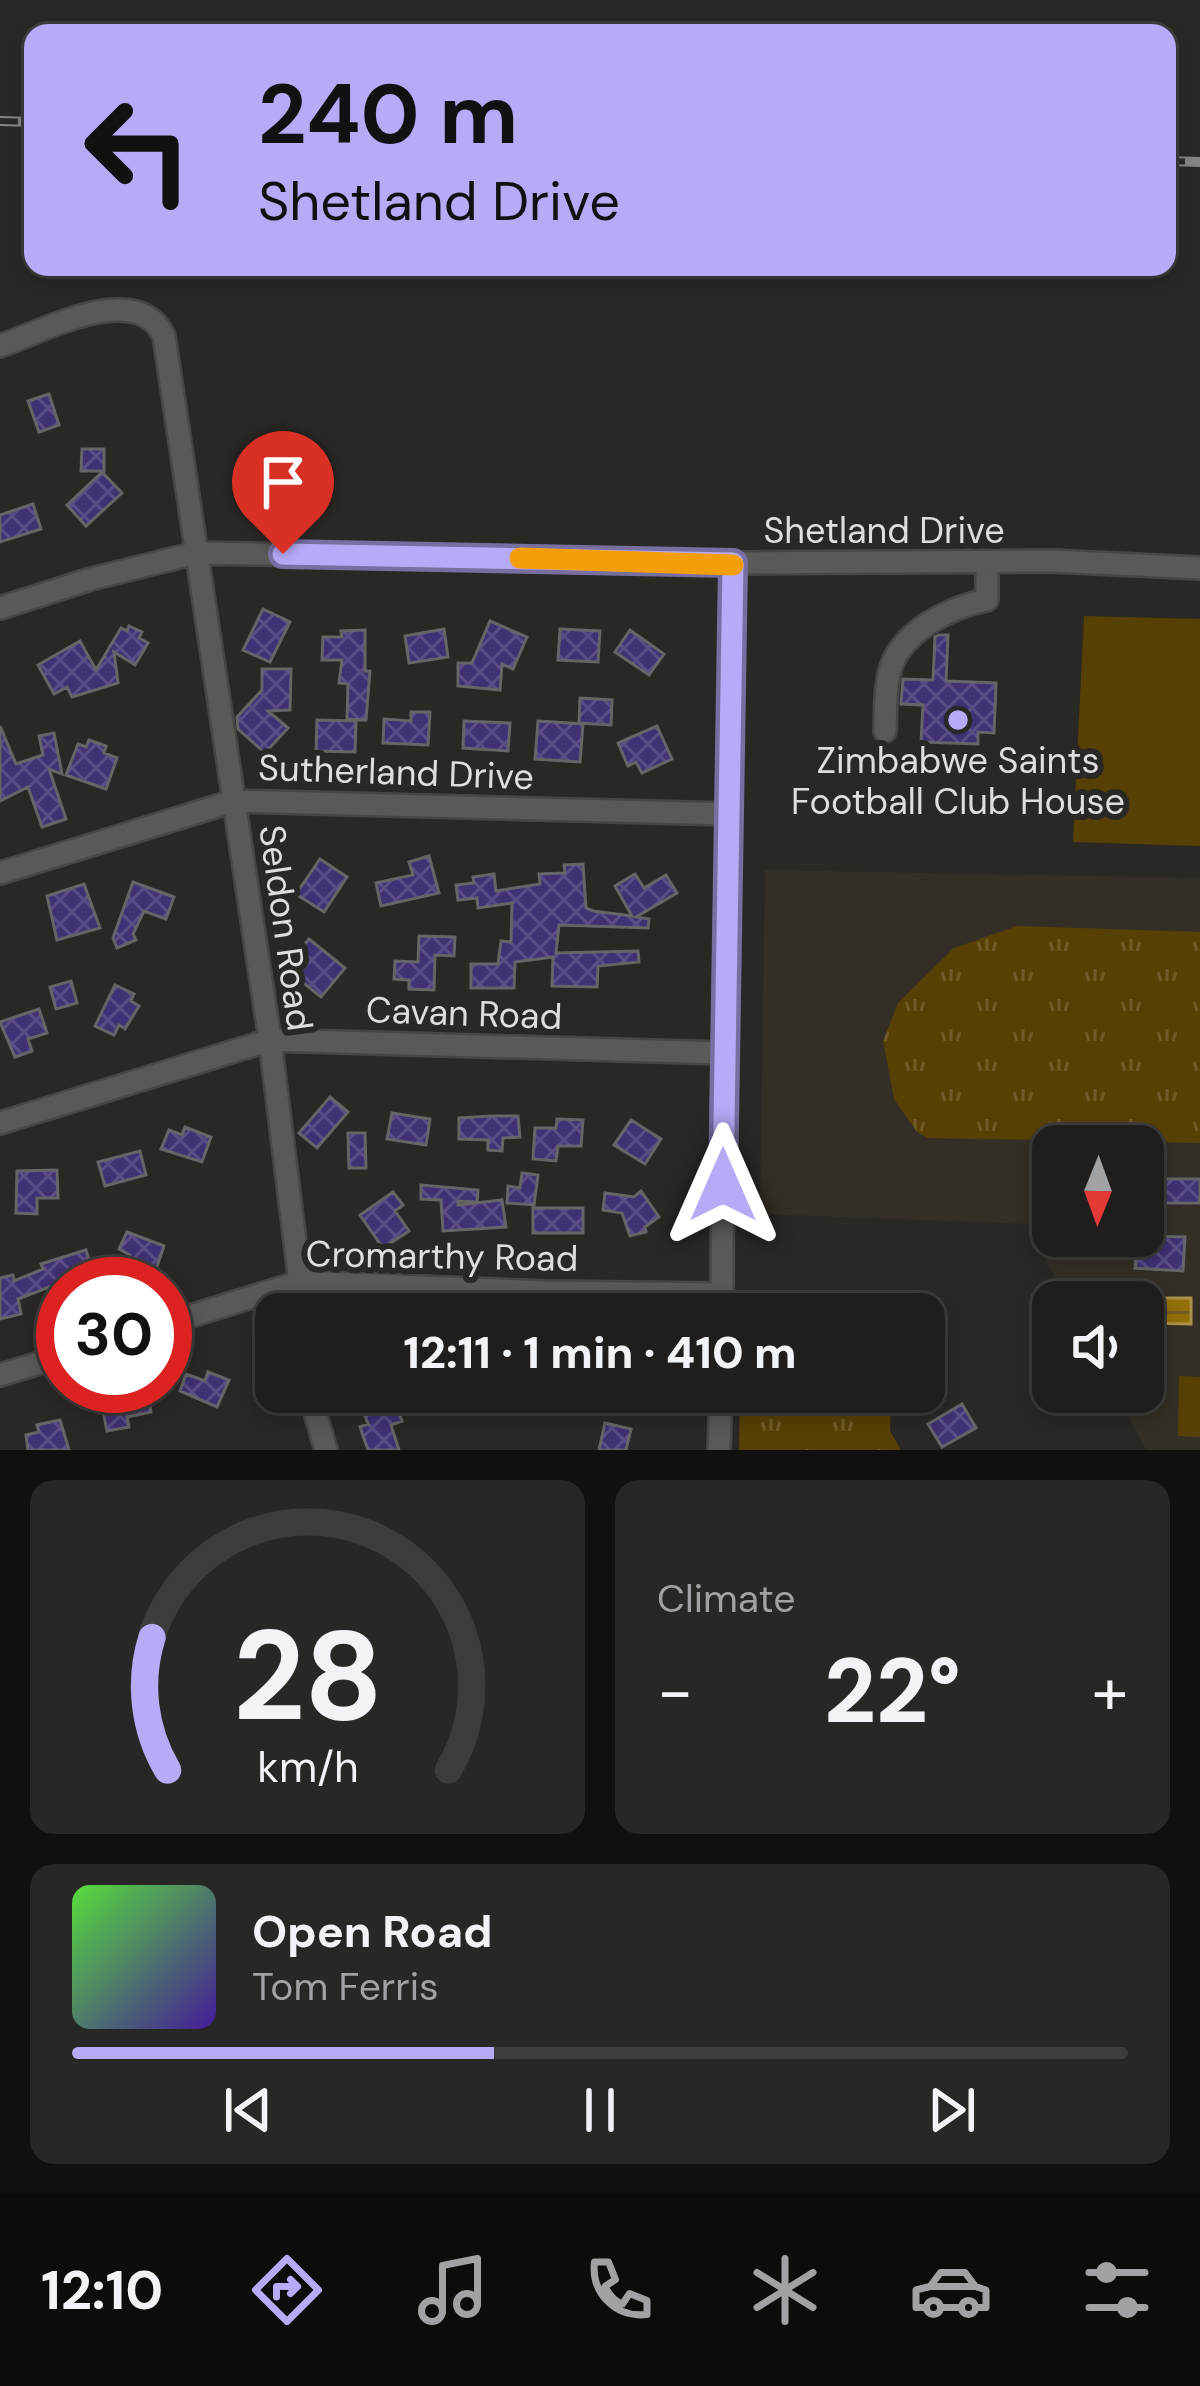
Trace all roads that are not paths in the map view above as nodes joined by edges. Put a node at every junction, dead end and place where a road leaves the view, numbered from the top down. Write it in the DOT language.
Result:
graph roads {
  1 [pos="0,346"];
  2 [pos="196,553"];
  3 [pos="988,562"];
  4 [pos="733,563"];
  5 [pos="1200,568"];
  6 [pos="0,608"];
  7 [pos="885,731"];
  8 [pos="234,801"];
  9 [pos="728,814"];
  10 [pos="0,873"];
  11 [pos="270,1040"];
  12 [pos="723,1053"];
  13 [pos="0,1123"];
  14 [pos="300,1282"];
  15 [pos="298,1293"];
  16 [pos="559,1293"];
  17 [pos="723,1293"];
  18 [pos="192,1316"];
  19 [pos="36,1365"];
  20 [pos="0,1376"];
  21 [pos="316,1413"];
  22 [pos="720,1413"];
  23 [pos="326,1450"];
  24 [pos="719,1450"];
  1 -- 2 [label="street, Seldon Road"];
  2 -- 4 [label="street, Shetland Drive"];
  2 -- 6 [label="street, Shetland Drive"];
  2 -- 8 [label="street, Seldon Road"];
  3 -- 4 [label="street, Shetland Drive"];
  3 -- 5 [label="street, Shetland Drive"];
  3 -- 7 [label="street"];
  4 -- 9 [label="street"];
  8 -- 9 [label="street, Sutherland Drive"];
  8 -- 10 [label="street, Sutherland Drive"];
  8 -- 11 [label="street, Seldon Road"];
  9 -- 12 [label="street"];
  11 -- 12 [label="street, Cavan Road"];
  11 -- 13 [label="street, Cavan Road"];
  11 -- 14 [label="street, Seldon Road"];
  12 -- 17 [label="street"];
  14 -- 15 [label="street, Seldon Road"];
  14 -- 16 [label="street, Cromarthy Road"];
  14 -- 18 [label="street, Cromarthy Road"];
  19 -- 20 [label="street"];
  21 -- 23 [label="street"];
  22 -- 24 [label="street"];
}
